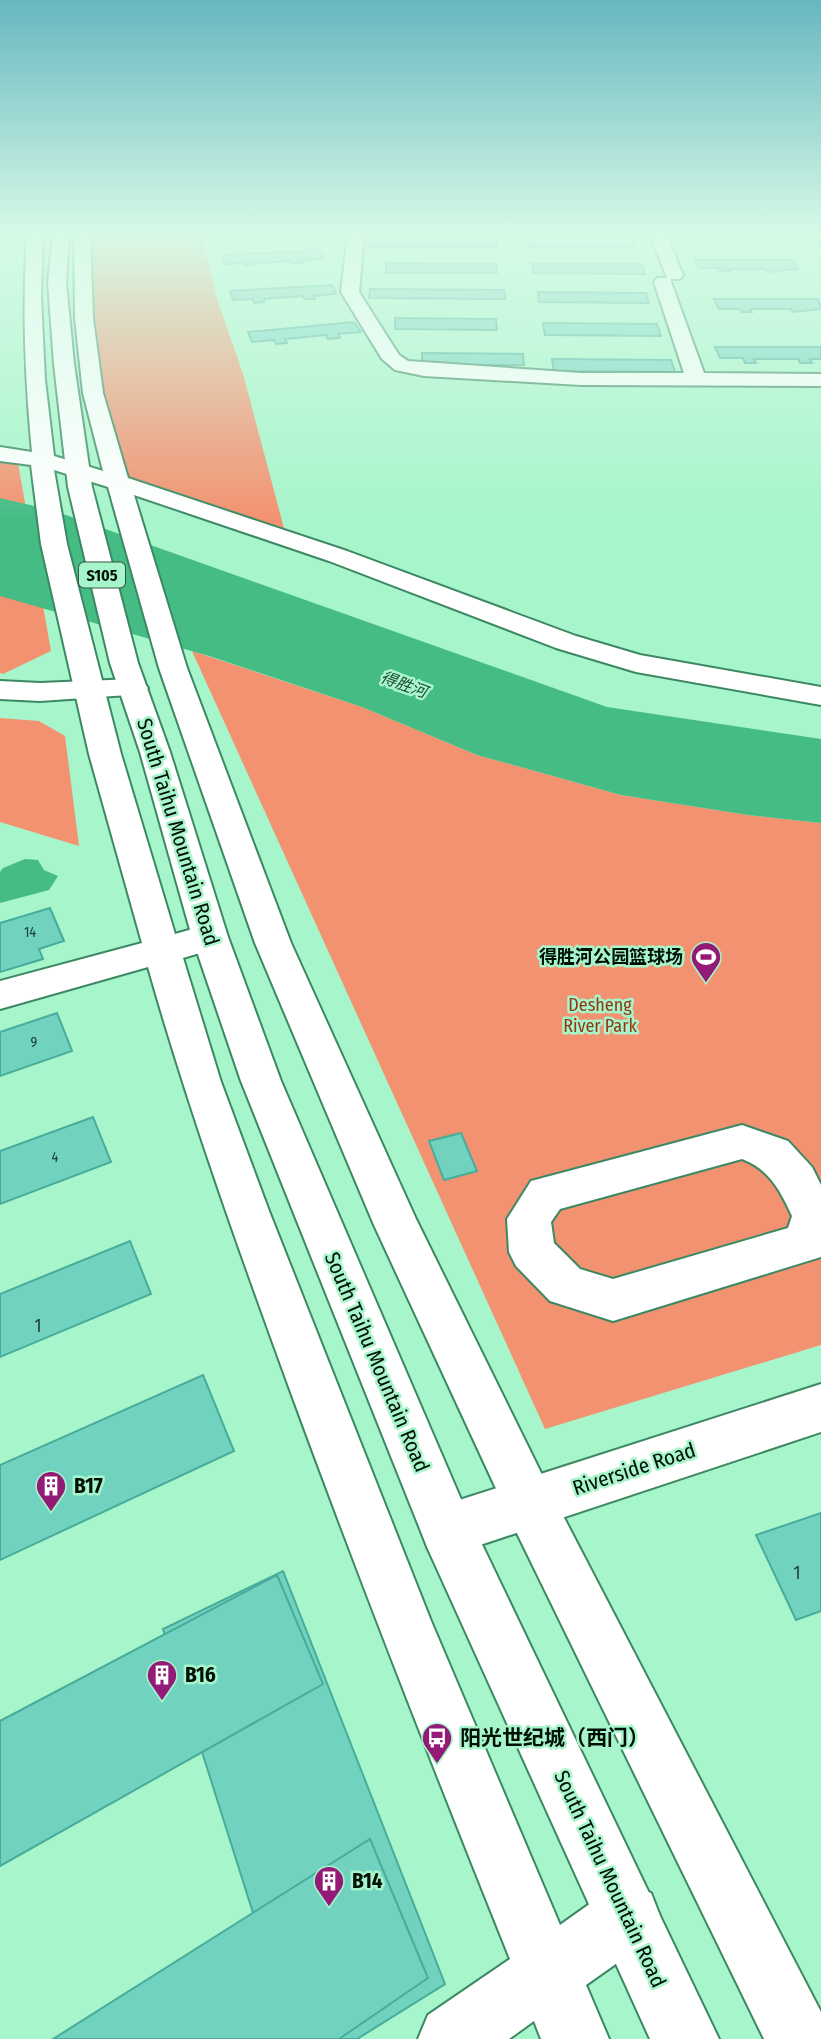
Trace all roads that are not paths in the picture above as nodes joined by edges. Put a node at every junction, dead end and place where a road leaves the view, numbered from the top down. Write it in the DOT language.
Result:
graph roads {
  1 [pos="32,329"];
  2 [pos="62,329"];
  3 [pos="85,329"];
  4 [pos="373,329"];
  5 [pos="682,329"];
  6 [pos="696,380"];
  7 [pos="821,380"];
  8 [pos="0,454"];
  9 [pos="43,467"];
  10 [pos="79,478"];
  11 [pos="121,488"];
  12 [pos="130,677"];
  13 [pos="0,690"];
  14 [pos="821,696"];
  15 [pos="209,937"];
  16 [pos="162,950"];
  17 [pos="0,995"];
  18 [pos="809,1178"];
  19 [pos="821,1408"];
  20 [pos="528,1503"];
  21 [pos="447,1530"];
  22 [pos="628,1916"];
  23 [pos="547,1972"];
  24 [pos="452,2039"];
  25 [pos="575,2039"];
  26 [pos="685,2039"];
  27 [pos="799,2039"];
  1 -- 9 [label="street"];
  2 -- 10 [label="street, S105"];
  3 -- 11 [label="street"];
  4 -- 6 [label="street"];
  5 -- 6 [label="street"];
  6 -- 7 [label="street"];
  8 -- 9 [label="street"];
  9 -- 10 [label="street"];
  9 -- 12 [label="street"];
  10 -- 11 [label="street"];
  10 -- 12 [label="street, S105"];
  11 -- 12 [label="street"];
  11 -- 14 [label="street"];
  12 -- 13 [label="street"];
  12 -- 15 [label="street, South Taihu Mountain Road"];
  12 -- 16 [label="street"];
  12 -- 20 [label="street"];
  15 -- 16 [label="street"];
  15 -- 21 [label="street, South Taihu Mountain Road"];
  16 -- 17 [label="street"];
  16 -- 23 [label="street"];
  18 -- 18 [label="street"];
  19 -- 20 [label="street, Riverside Road"];
  20 -- 21 [label="street, Riverside Road"];
  20 -- 27 [label="street"];
  21 -- 22 [label="street, South Taihu Mountain Road"];
  22 -- 23 [label="street"];
  22 -- 26 [label="street, South Taihu Mountain Road"];
  23 -- 24 [label="street"];
  23 -- 25 [label="street"];
}
